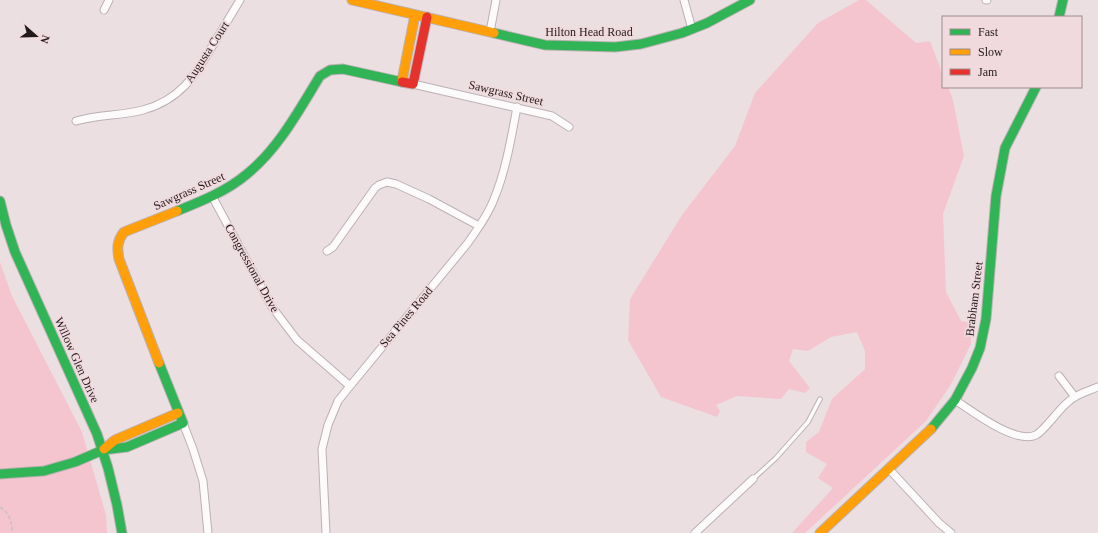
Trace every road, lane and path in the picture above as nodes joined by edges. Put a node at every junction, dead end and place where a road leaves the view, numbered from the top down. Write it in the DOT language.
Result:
graph roads {
  1 [pos="109,0"];
  2 [pos="240,0"];
  3 [pos="352,0"];
  4 [pos="496,0"];
  5 [pos="684,0"];
  6 [pos="750,0"];
  7 [pos="1063,0"];
  8 [pos="104,10"];
  9 [pos="415,15"];
  10 [pos="1059,16"];
  11 [pos="427,17"];
  12 [pos="692,29"];
  13 [pos="490,32"];
  14 [pos="402,81"];
  15 [pos="413,84"];
  16 [pos="1036,88"];
  17 [pos="517,108"];
  18 [pos="76,121"];
  19 [pos="569,127"];
  20 [pos="212,196"];
  21 [pos="0,200"];
  22 [pos="479,226"];
  23 [pos="327,251"];
  24 [pos="1059,376"];
  25 [pos="350,386"];
  26 [pos="1098,387"];
  27 [pos="1075,397"];
  28 [pos="820,399"];
  29 [pos="955,400"];
  30 [pos="178,413"];
  31 [pos="183,423"];
  32 [pos="103,450"];
  33 [pos="889,469"];
  34 [pos="0,474"];
  35 [pos="753,479"];
  36 [pos="0,507"];
  37 [pos="12,533"];
  38 [pos="122,533"];
  39 [pos="208,533"];
  40 [pos="326,533"];
  41 [pos="694,533"];
  42 [pos="820,533"];
  43 [pos="951,533"];
  1 -- 8 [label="street"];
  2 -- 18 [label="street, Augusta Court"];
  3 -- 9 [label="street, Hilton Head Road"];
  4 -- 13 [label="street"];
  5 -- 12 [label="street"];
  6 -- 12 [label="street, Hilton Head Road"];
  7 -- 10 [label="street"];
  9 -- 11 [label="street, Hilton Head Road"];
  9 -- 14 [label="street"];
  11 -- 13 [label="street, Hilton Head Road"];
  11 -- 15 [label="street"];
  12 -- 13 [label="street, Hilton Head Road"];
  14 -- 15 [label="street, Sawgrass Street"];
  14 -- 20 [label="street, Sawgrass Street"];
  15 -- 17 [label="street, Sawgrass Street"];
  16 -- 29 [label="street, Brabham Street"];
  17 -- 19 [label="street, Sawgrass Street"];
  17 -- 22 [label="street, Sea Pines Road"];
  20 -- 25 [label="street, Congressional Drive"];
  20 -- 30 [label="street, Sawgrass Street"];
  21 -- 32 [label="street, Willow Glen Drive"];
  22 -- 23 [label="street"];
  22 -- 25 [label="street, Sea Pines Road"];
  24 -- 27 [label="street"];
  25 -- 40 [label="street, Sea Pines Road"];
  26 -- 27 [label="street"];
  27 -- 29 [label="street"];
  28 -- 35 [label="lane"];
  29 -- 33 [label="street, Brabham Street"];
  30 -- 31 [label="street, Sawgrass Street"];
  30 -- 32 [label="street"];
  31 -- 32 [label="street"];
  31 -- 39 [label="street, Sawgrass Street"];
  32 -- 34 [label="street"];
  32 -- 38 [label="street, Willow Glen Drive"];
  33 -- 42 [label="street, Brabham Street"];
  33 -- 43 [label="street"];
  35 -- 41 [label="street"];
  36 -- 37 [label="path"];
}
